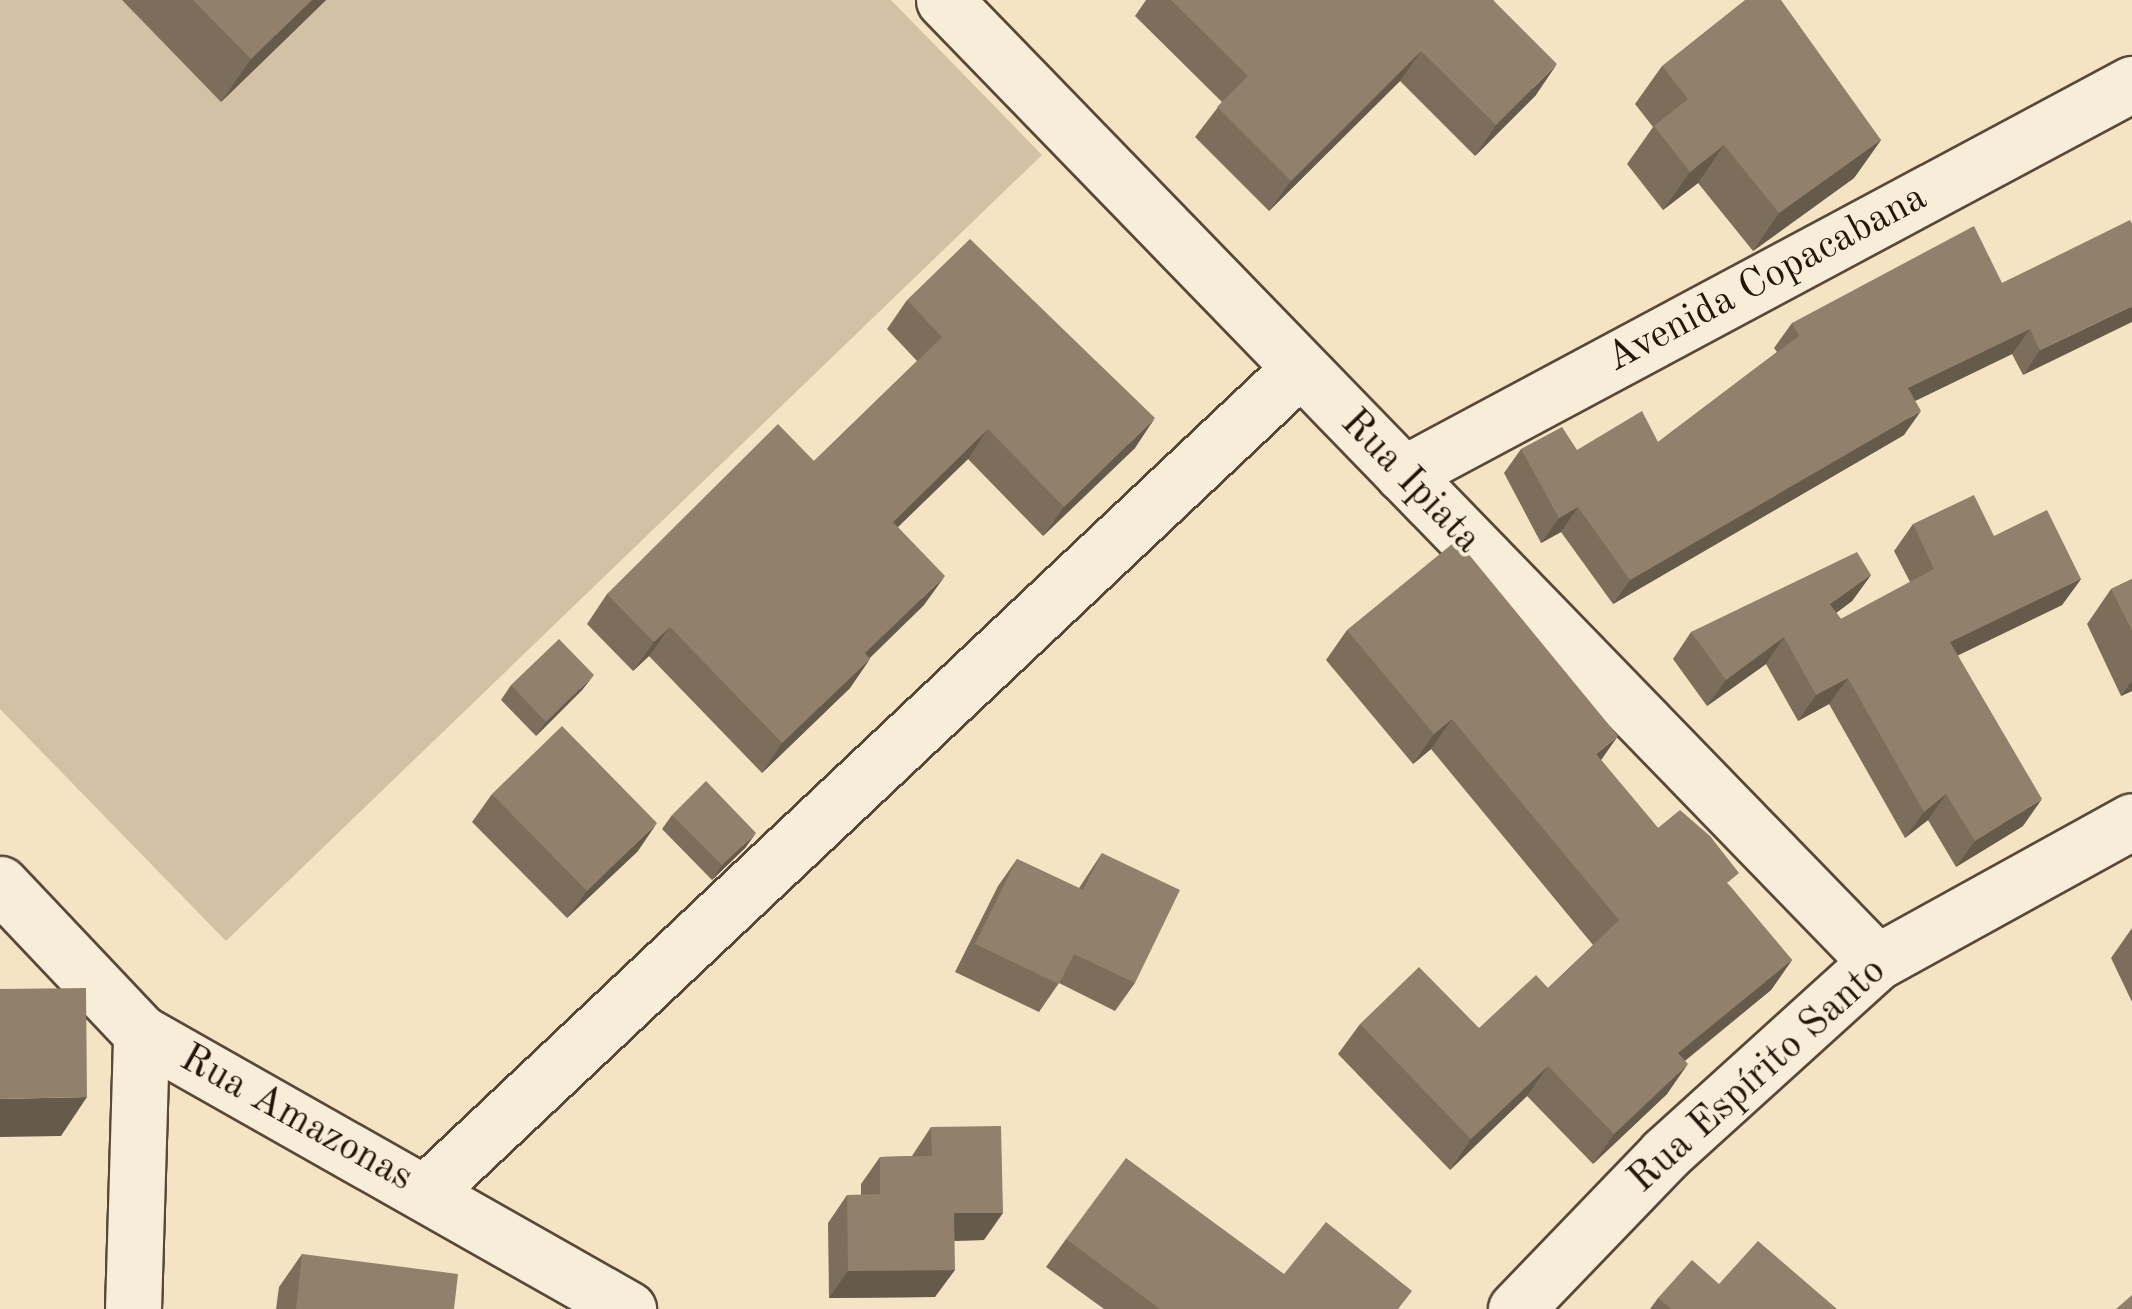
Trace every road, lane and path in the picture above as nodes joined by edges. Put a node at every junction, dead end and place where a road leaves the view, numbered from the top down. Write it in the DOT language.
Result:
graph roads {
  1 [pos="944,0"];
  2 [pos="2132,84"];
  3 [pos="1296,372"];
  4 [pos="1403,474"];
  5 [pos="2132,822"];
  6 [pos="0,884"];
  7 [pos="1877,962"];
  8 [pos="141,1033"];
  9 [pos="426,1191"];
  10 [pos="133,1309"];
  11 [pos="628,1309"];
  12 [pos="1516,1309"];
  1 -- 3 [label="street, Rua Ipiata"];
  2 -- 4 [label="street, Avenida Copacabana"];
  3 -- 4 [label="street, Rua Ipiata"];
  3 -- 9 [label="street"];
  4 -- 7 [label="street, Rua Ipiata"];
  5 -- 7 [label="street, Rua Espírito Santo"];
  6 -- 8 [label="street, Rua Amazonas"];
  7 -- 12 [label="street, Rua Espírito Santo"];
  8 -- 9 [label="street, Rua Amazonas"];
  8 -- 10 [label="street"];
  9 -- 11 [label="street, Rua Amazonas"];
}
